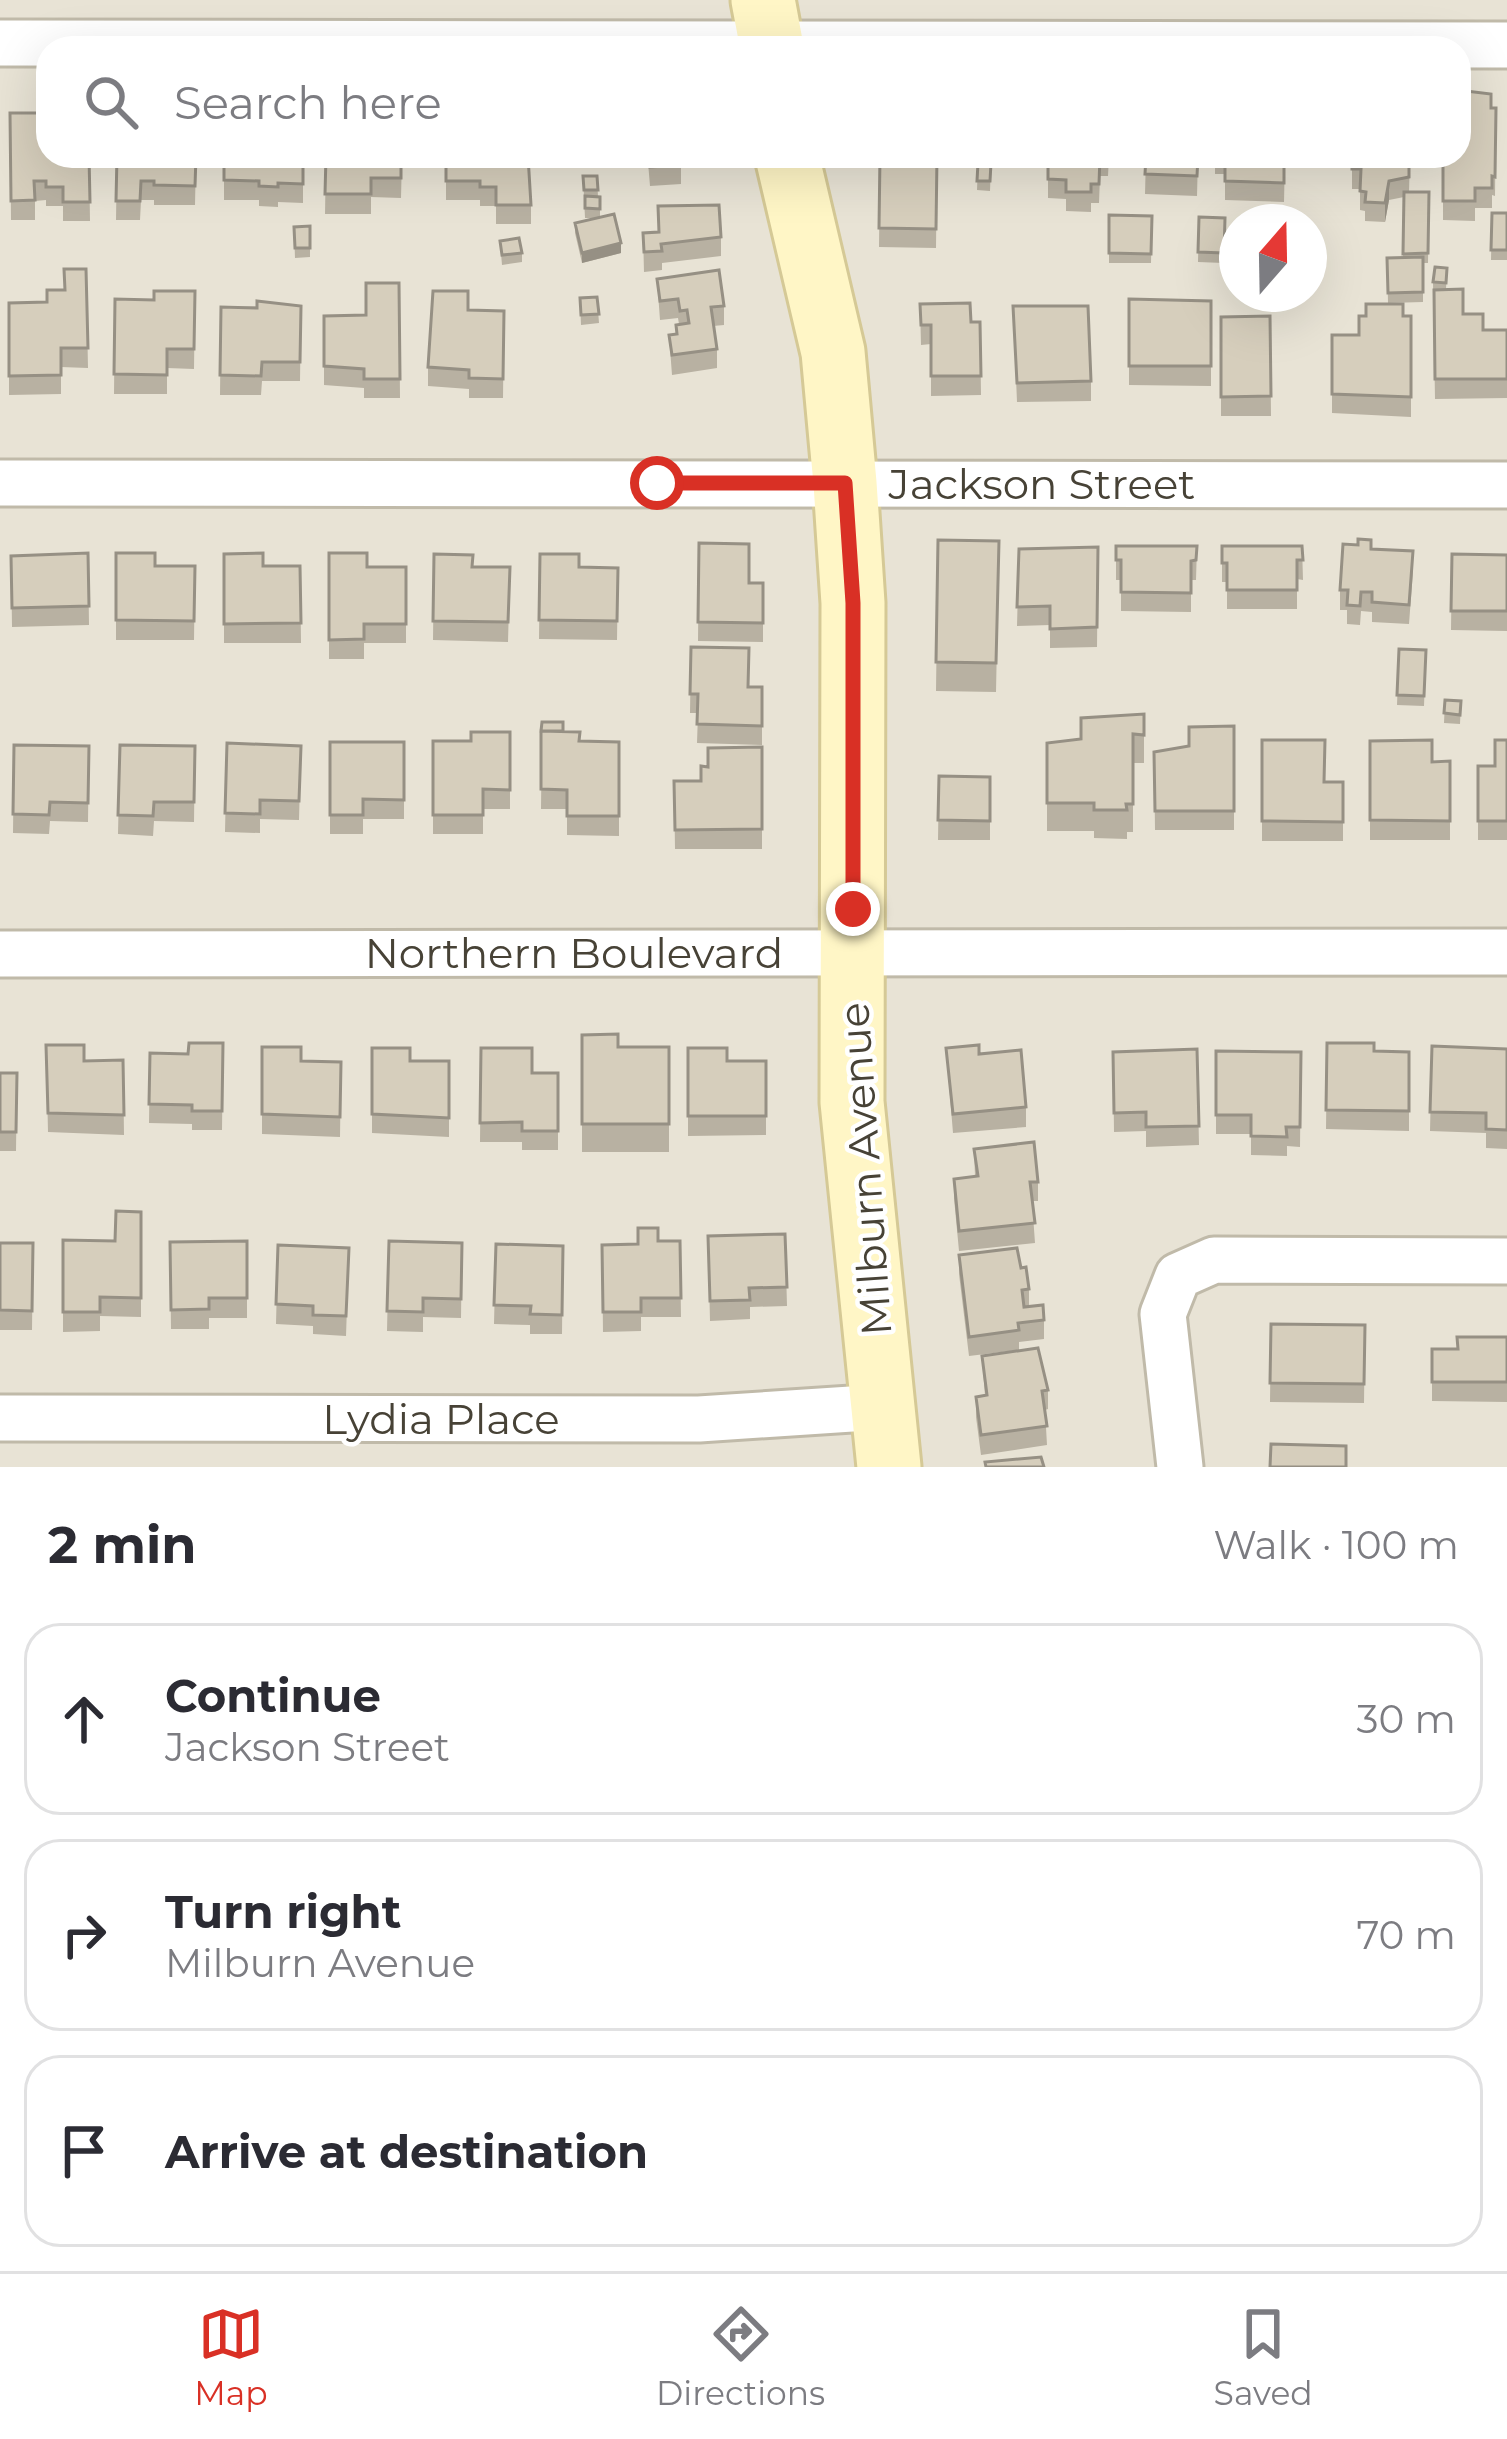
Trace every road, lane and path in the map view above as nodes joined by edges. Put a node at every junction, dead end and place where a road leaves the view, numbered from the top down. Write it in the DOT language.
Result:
graph roads {
  1 [pos="769,30"];
  2 [pos="414,36"];
  3 [pos="1064,36"];
  4 [pos="36,42"];
  5 [pos="0,43"];
  6 [pos="1471,44"];
  7 [pos="1507,45"];
  8 [pos="790,168"];
  9 [pos="0,483"];
  10 [pos="845,483"];
  11 [pos="1507,485"];
  12 [pos="1507,952"];
  13 [pos="853,953"];
  14 [pos="0,954"];
  15 [pos="1507,1261"];
  16 [pos="0,1418"];
  17 [pos="885,1437"];
  18 [pos="1180,1467"];
  1 -- 2 [label="street"];
  1 -- 3 [label="street"];
  4 -- 5 [label="street"];
  6 -- 7 [label="street"];
  8 -- 10 [label="main road, Milburn Avenue"];
  9 -- 10 [label="street, Jackson Street"];
  10 -- 11 [label="street, Jackson Street"];
  10 -- 13 [label="main road, Milburn Avenue"];
  12 -- 13 [label="street, Northern Boulevard"];
  13 -- 14 [label="street, Northern Boulevard"];
  13 -- 17 [label="main road, Milburn Avenue"];
  15 -- 18 [label="street"];
  16 -- 17 [label="street, Lydia Place"];
}
